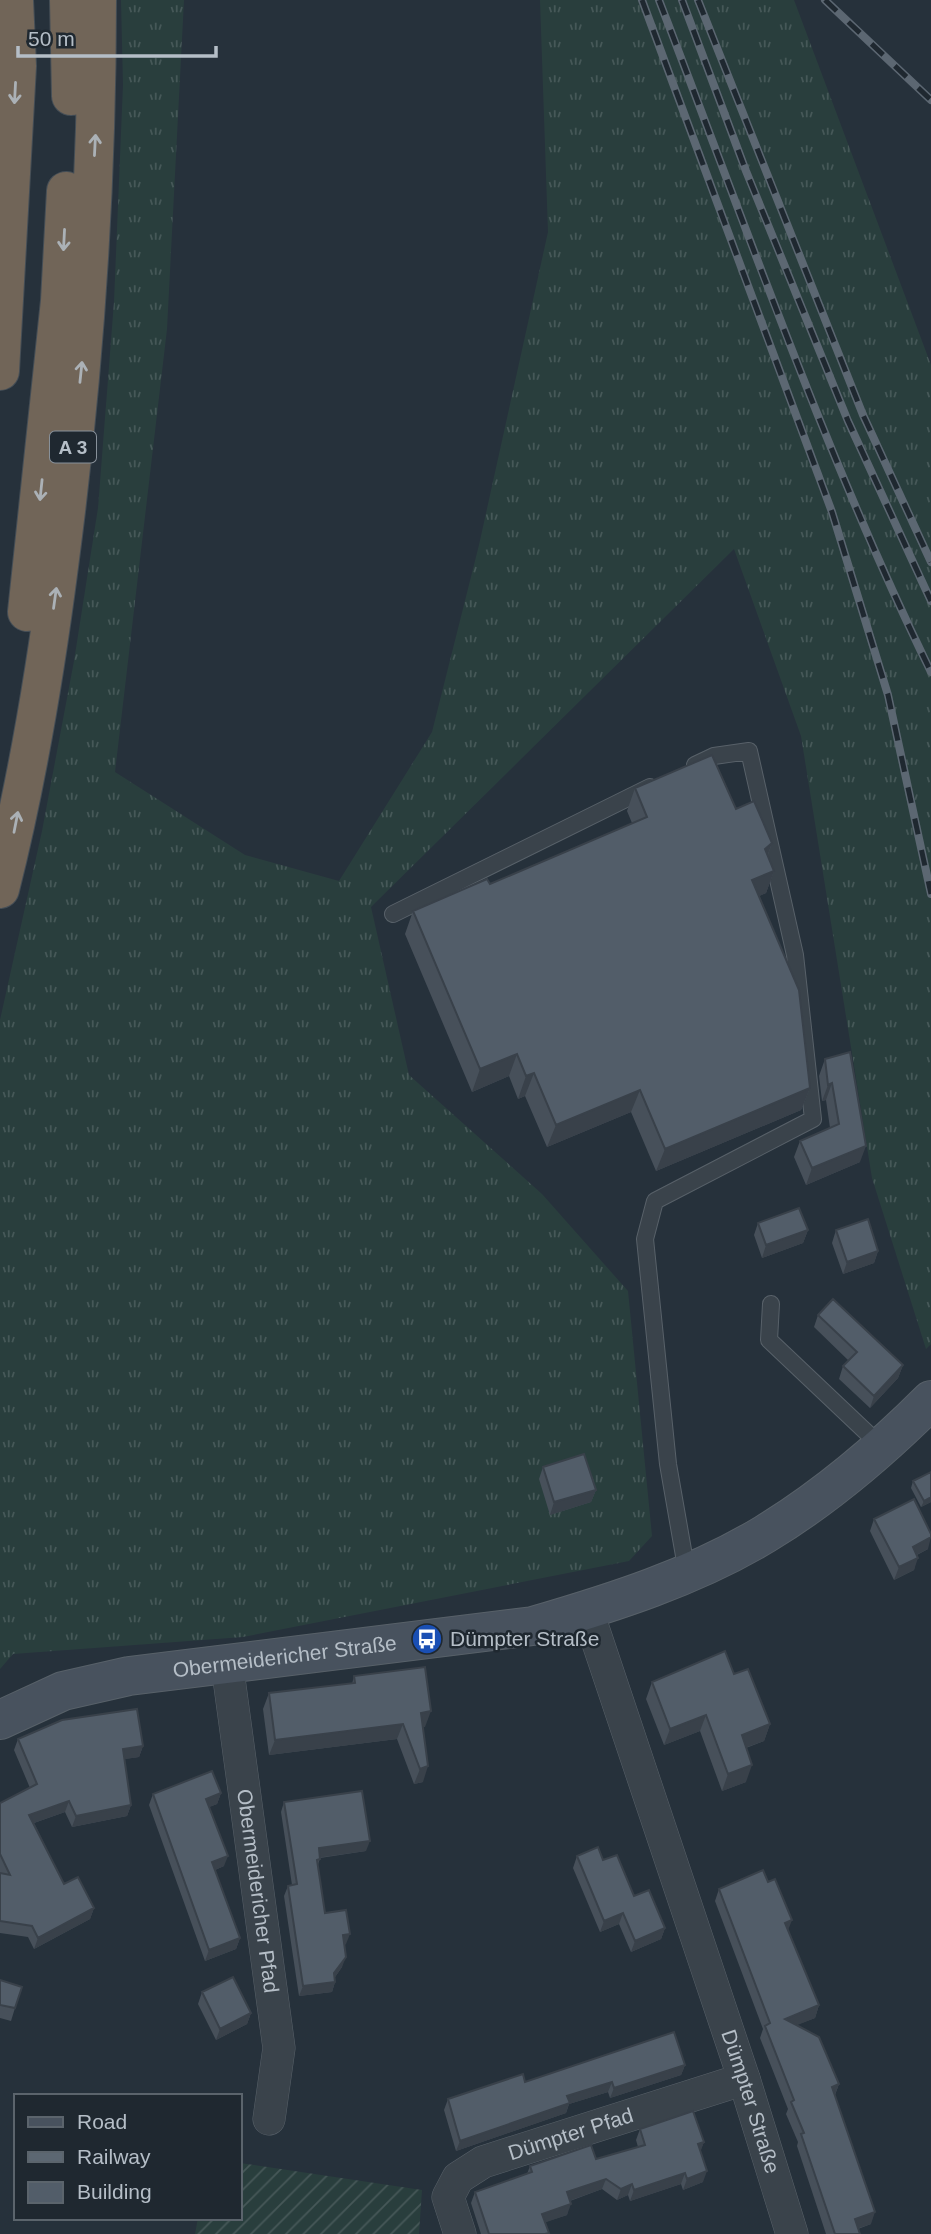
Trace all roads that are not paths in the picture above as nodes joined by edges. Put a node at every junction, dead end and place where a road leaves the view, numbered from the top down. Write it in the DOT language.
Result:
graph roads {
  1 [pos="14,0"];
  2 [pos="69,0"];
  3 [pos="97,0"];
  4 [pos="0,371"];
  5 [pos="0,761"];
  6 [pos="0,889"];
  7 [pos="393,915"];
  8 [pos="772,1304"];
  9 [pos="931,1401"];
  10 [pos="882,1447"];
  11 [pos="687,1573"];
  12 [pos="587,1610"];
  13 [pos="226,1664"];
  14 [pos="0,1720"];
  15 [pos="744,2079"];
  16 [pos="269,2119"];
  17 [pos="781,2227"];
  18 [pos="460,2234"];
  1 -- 4 [label="highway, one-way"];
  2 -- 5 [label="highway, A 3, one-way"];
  6 -- 3 [label="highway, A 3, one-way"];
  7 -- 11 [label="lane"];
  8 -- 10 [label="lane"];
  9 -- 10 [label="main road, Obermeidericher Straße"];
  10 -- 11 [label="main road, Obermeidericher Straße"];
  11 -- 12 [label="main road, Obermeidericher Straße"];
  12 -- 13 [label="main road, Obermeidericher Straße"];
  12 -- 15 [label="street, Dümpter Straße"];
  13 -- 14 [label="main road, Obermeidericher Straße"];
  13 -- 16 [label="street, Obermeidericher Pfad"];
  15 -- 17 [label="street, Dümpter Straße"];
  15 -- 18 [label="street, Dümpter Pfad"];
}
